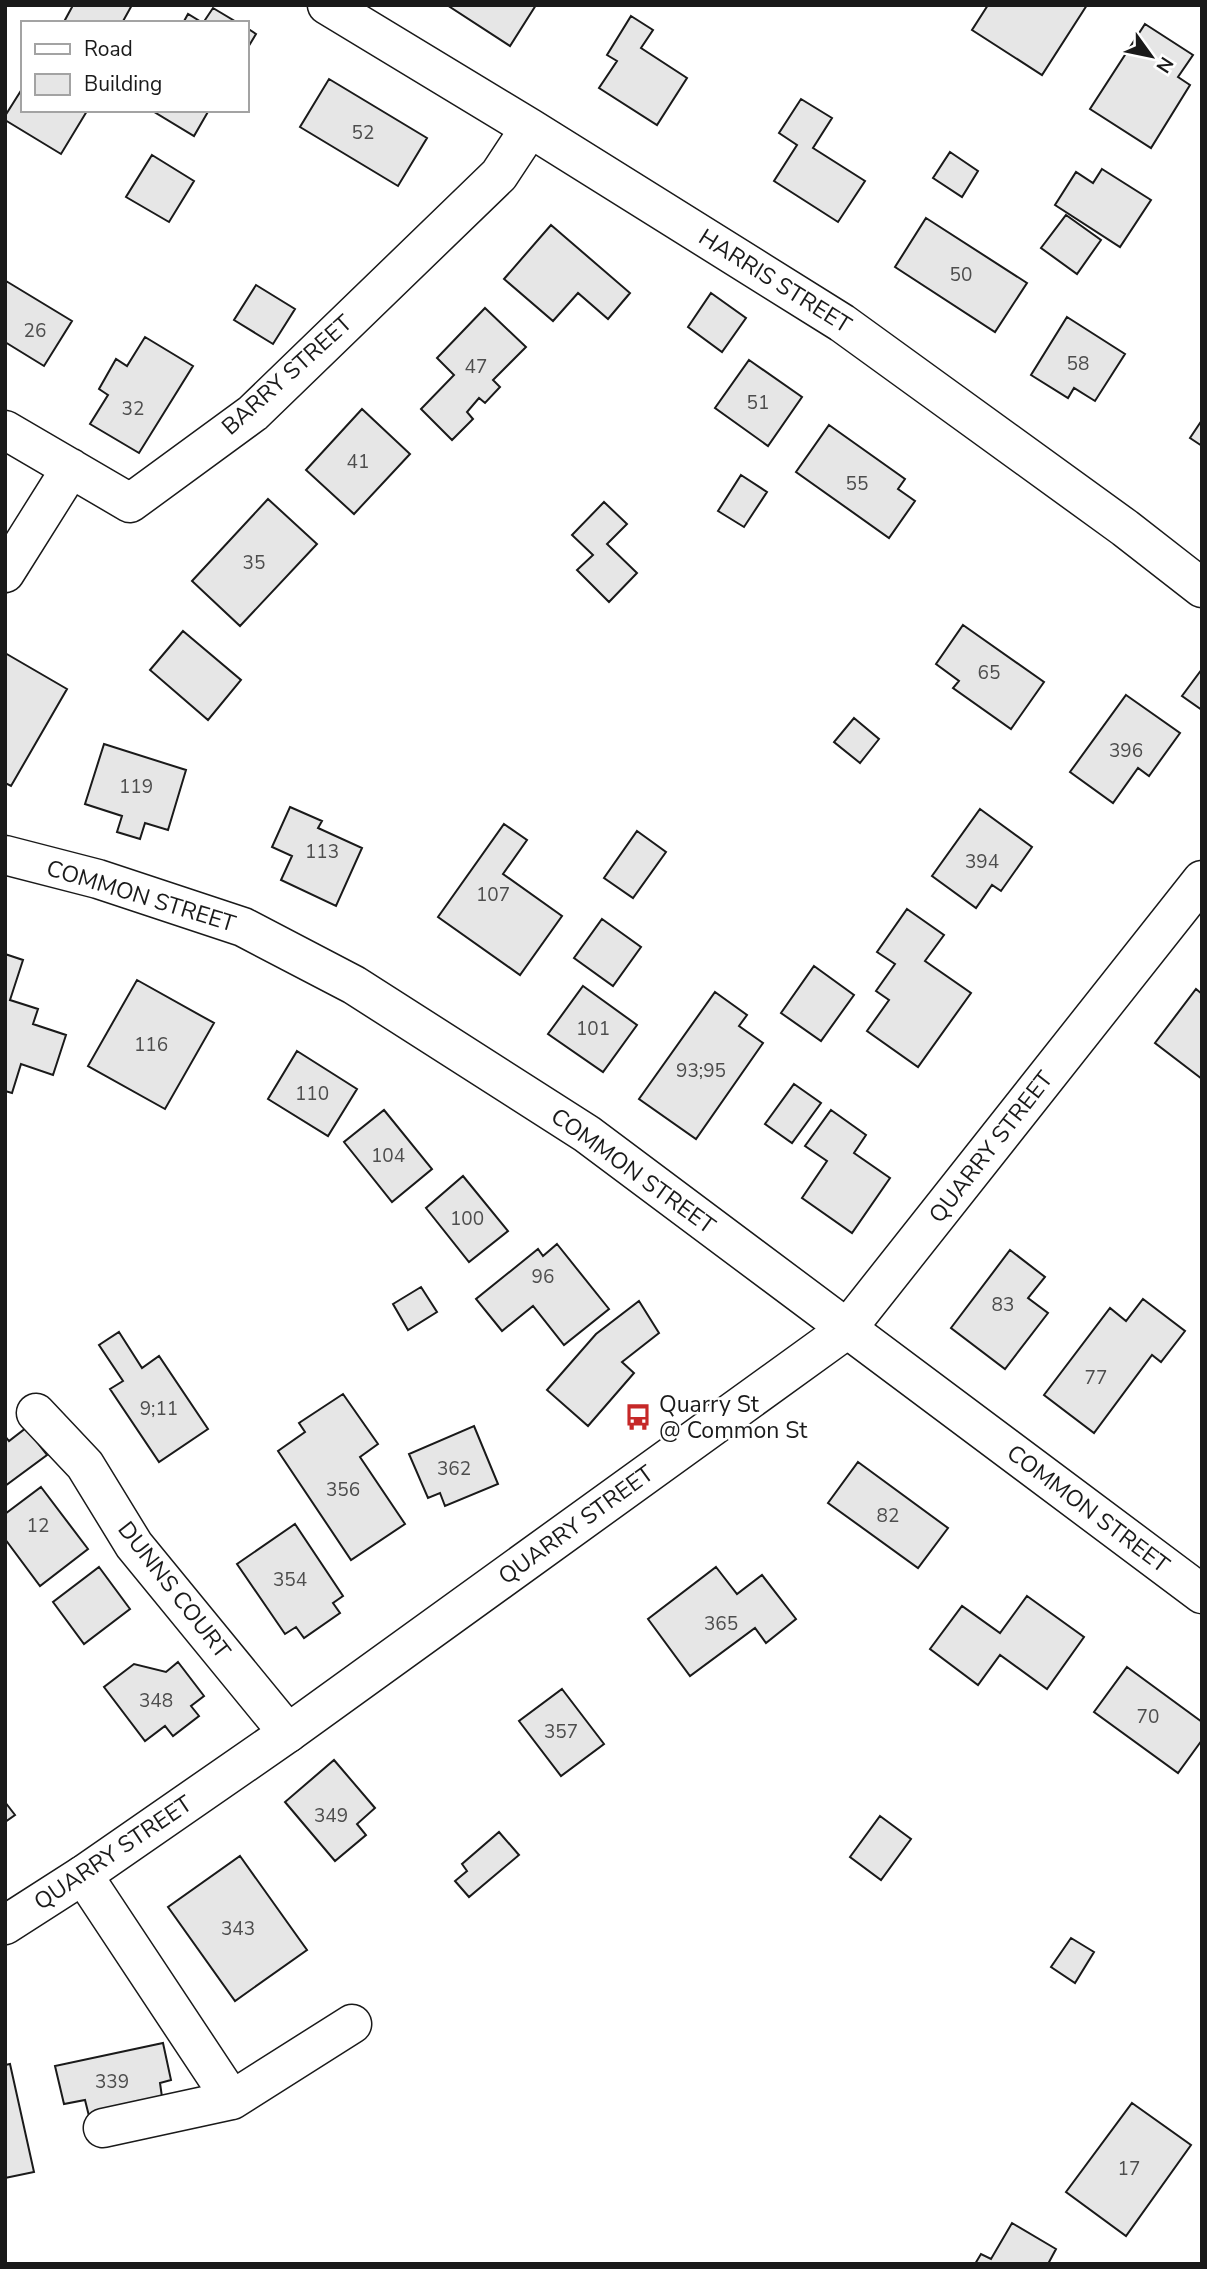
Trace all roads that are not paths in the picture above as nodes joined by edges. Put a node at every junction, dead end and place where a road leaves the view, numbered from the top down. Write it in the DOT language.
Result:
graph roads {
  1 [pos="327,5"];
  2 [pos="530,128"];
  3 [pos="5,430"];
  4 [pos="71,468"];
  5 [pos="5,573"];
  6 [pos="1202,588"];
  7 [pos="5,855"];
  8 [pos="1202,880"];
  9 [pos="846,1330"];
  10 [pos="36,1413"];
  11 [pos="1202,1594"];
  12 [pos="288,1733"];
  13 [pos="83,1875"];
  14 [pos="5,1925"];
  15 [pos="352,2024"];
  16 [pos="232,2100"];
  17 [pos="103,2128"];
  1 -- 2 [label="street, HARRIS STREET"];
  2 -- 4 [label="street, BARRY STREET"];
  2 -- 6 [label="street, HARRIS STREET"];
  3 -- 4 [label="street, BARRY STREET"];
  4 -- 5 [label="street"];
  7 -- 9 [label="street, COMMON STREET"];
  8 -- 9 [label="street, QUARRY STREET"];
  9 -- 11 [label="street, COMMON STREET"];
  9 -- 12 [label="street, QUARRY STREET"];
  10 -- 12 [label="street, DUNNS COURT"];
  12 -- 13 [label="street, QUARRY STREET"];
  13 -- 14 [label="street, QUARRY STREET"];
  13 -- 16 [label="street"];
  15 -- 16 [label="street"];
  16 -- 17 [label="street"];
}
